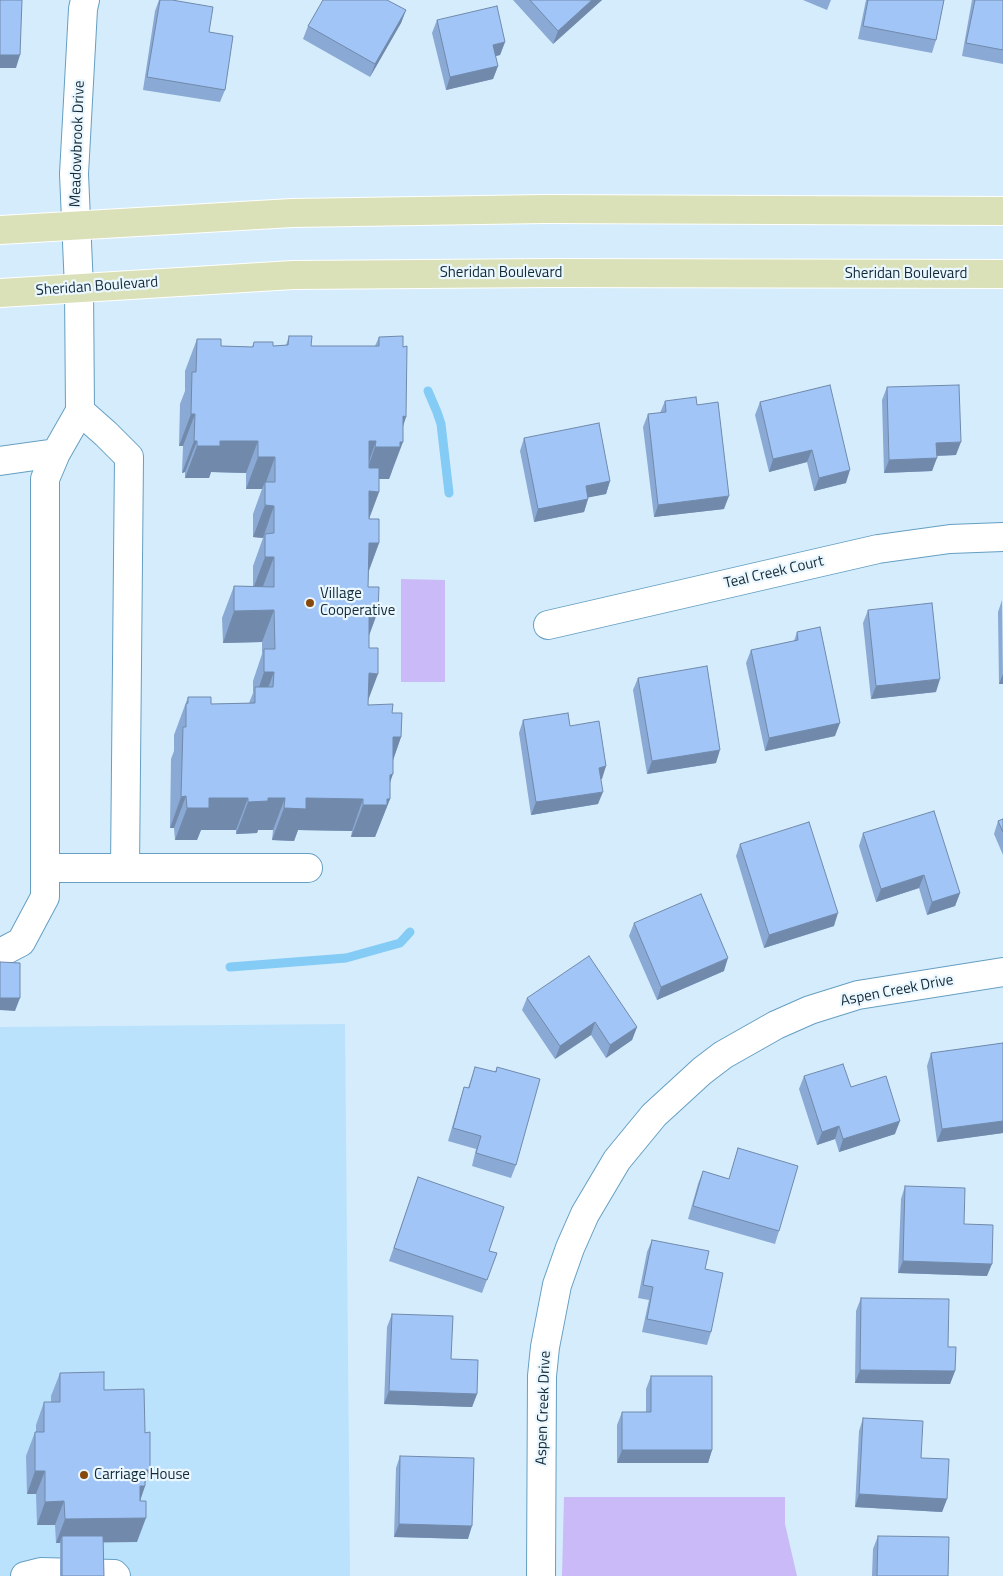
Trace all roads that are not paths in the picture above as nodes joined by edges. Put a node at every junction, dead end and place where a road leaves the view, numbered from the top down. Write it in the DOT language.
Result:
graph roads {
  1 [pos="85,0"];
  2 [pos="1003,211"];
  3 [pos="76,224"];
  4 [pos="0,230"];
  5 [pos="1003,274"];
  6 [pos="79,288"];
  7 [pos="0,293"];
  8 [pos="80,411"];
  9 [pos="56,453"];
  10 [pos="0,461"];
  11 [pos="1003,537"];
  12 [pos="548,625"];
  13 [pos="45,868"];
  14 [pos="125,868"];
  15 [pos="308,868"];
  16 [pos="0,953"];
  17 [pos="1003,972"];
  18 [pos="25,1576"];
  19 [pos="116,1576"];
  20 [pos="541,1576"];
  1 -- 3 [label="street, Meadowbrook Drive"];
  2 -- 3 [label="main road"];
  3 -- 4 [label="main road"];
  3 -- 6 [label="street, Meadowbrook Drive"];
  5 -- 6 [label="main road, Sheridan Boulevard"];
  6 -- 7 [label="main road, Sheridan Boulevard"];
  6 -- 8 [label="street, Meadowbrook Drive"];
  8 -- 9 [label="street"];
  8 -- 14 [label="street"];
  9 -- 10 [label="street"];
  9 -- 13 [label="street"];
  11 -- 12 [label="street, Teal Creek Court"];
  13 -- 14 [label="street"];
  13 -- 16 [label="street"];
  14 -- 15 [label="street"];
  17 -- 20 [label="street, Aspen Creek Drive"];
  18 -- 19 [label="street"];
}
